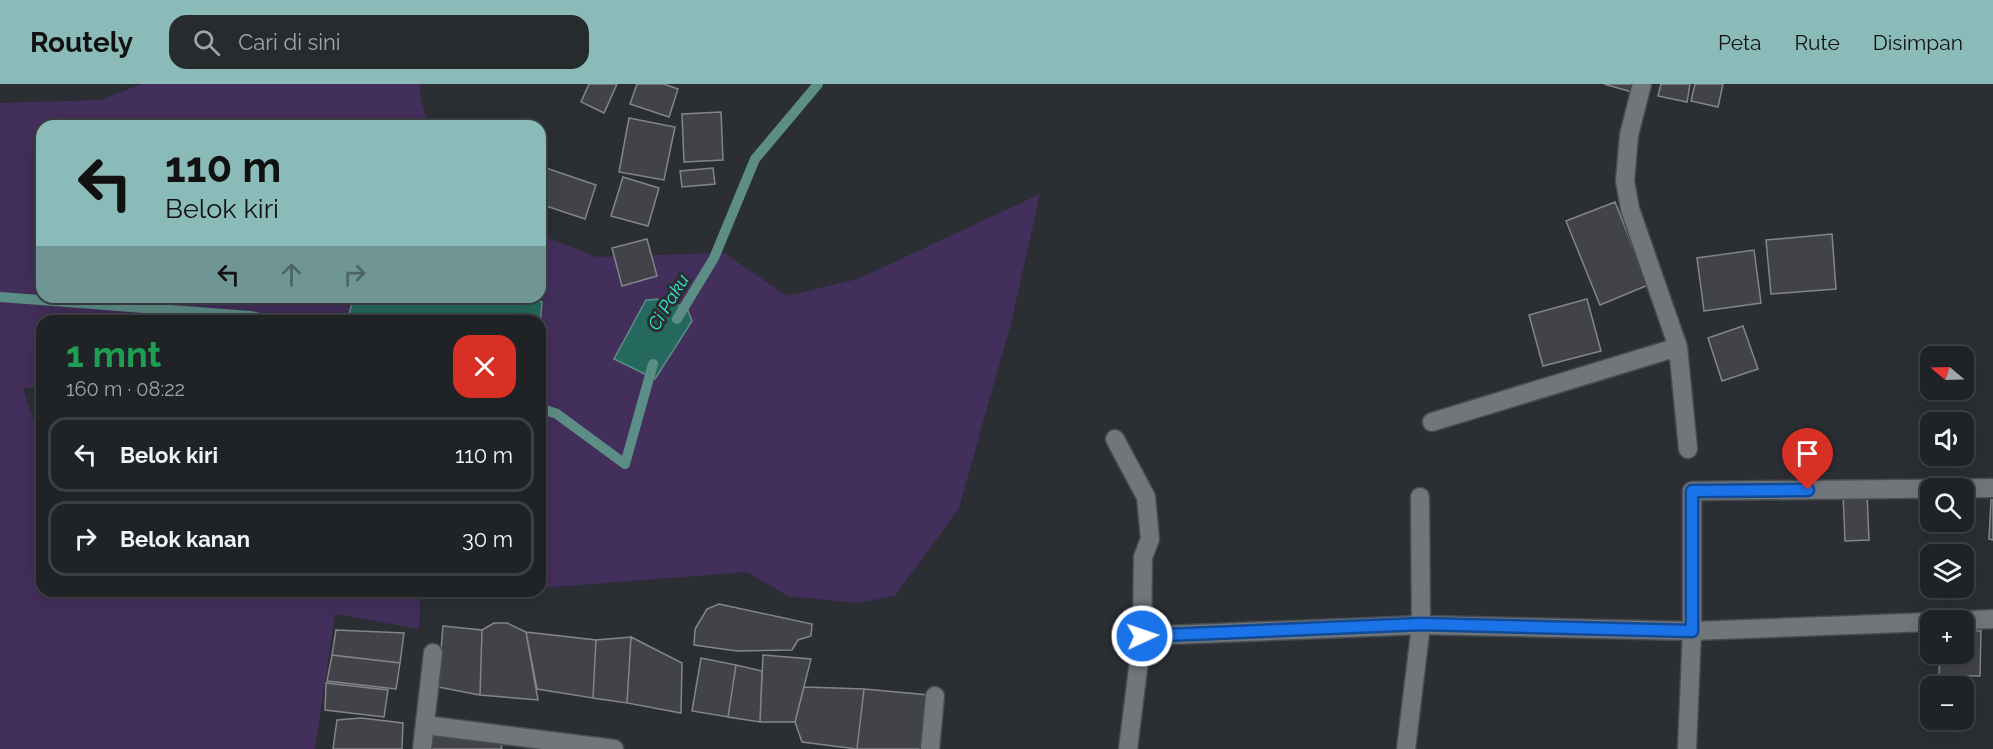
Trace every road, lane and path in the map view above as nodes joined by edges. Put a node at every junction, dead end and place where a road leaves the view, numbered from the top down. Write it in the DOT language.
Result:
graph roads {
  1 [pos="1642,84"];
  2 [pos="1678,346"];
  3 [pos="1432,422"];
  4 [pos="1115,439"];
  5 [pos="1688,449"];
  6 [pos="1993,488"];
  7 [pos="1420,496"];
  8 [pos="1974,620"];
  9 [pos="1993,620"];
  10 [pos="1920,622"];
  11 [pos="1421,624"];
  12 [pos="1692,631"];
  13 [pos="1142,636"];
  14 [pos="433,653"];
  15 [pos="935,696"];
  16 [pos="425,725"];
  17 [pos="422,749"];
  18 [pos="614,749"];
  19 [pos="930,749"];
  20 [pos="1128,749"];
  21 [pos="1406,749"];
  22 [pos="1687,749"];
  1 -- 2 [label="street"];
  2 -- 3 [label="street"];
  2 -- 5 [label="street"];
  4 -- 13 [label="street"];
  6 -- 12 [label="street"];
  7 -- 11 [label="street"];
  8 -- 9 [label="street"];
  10 -- 12 [label="street"];
  11 -- 12 [label="street"];
  11 -- 13 [label="street"];
  11 -- 21 [label="street"];
  12 -- 22 [label="street"];
  13 -- 20 [label="street"];
  14 -- 16 [label="street"];
  15 -- 19 [label="street"];
  16 -- 17 [label="street"];
  16 -- 18 [label="street"];
}
